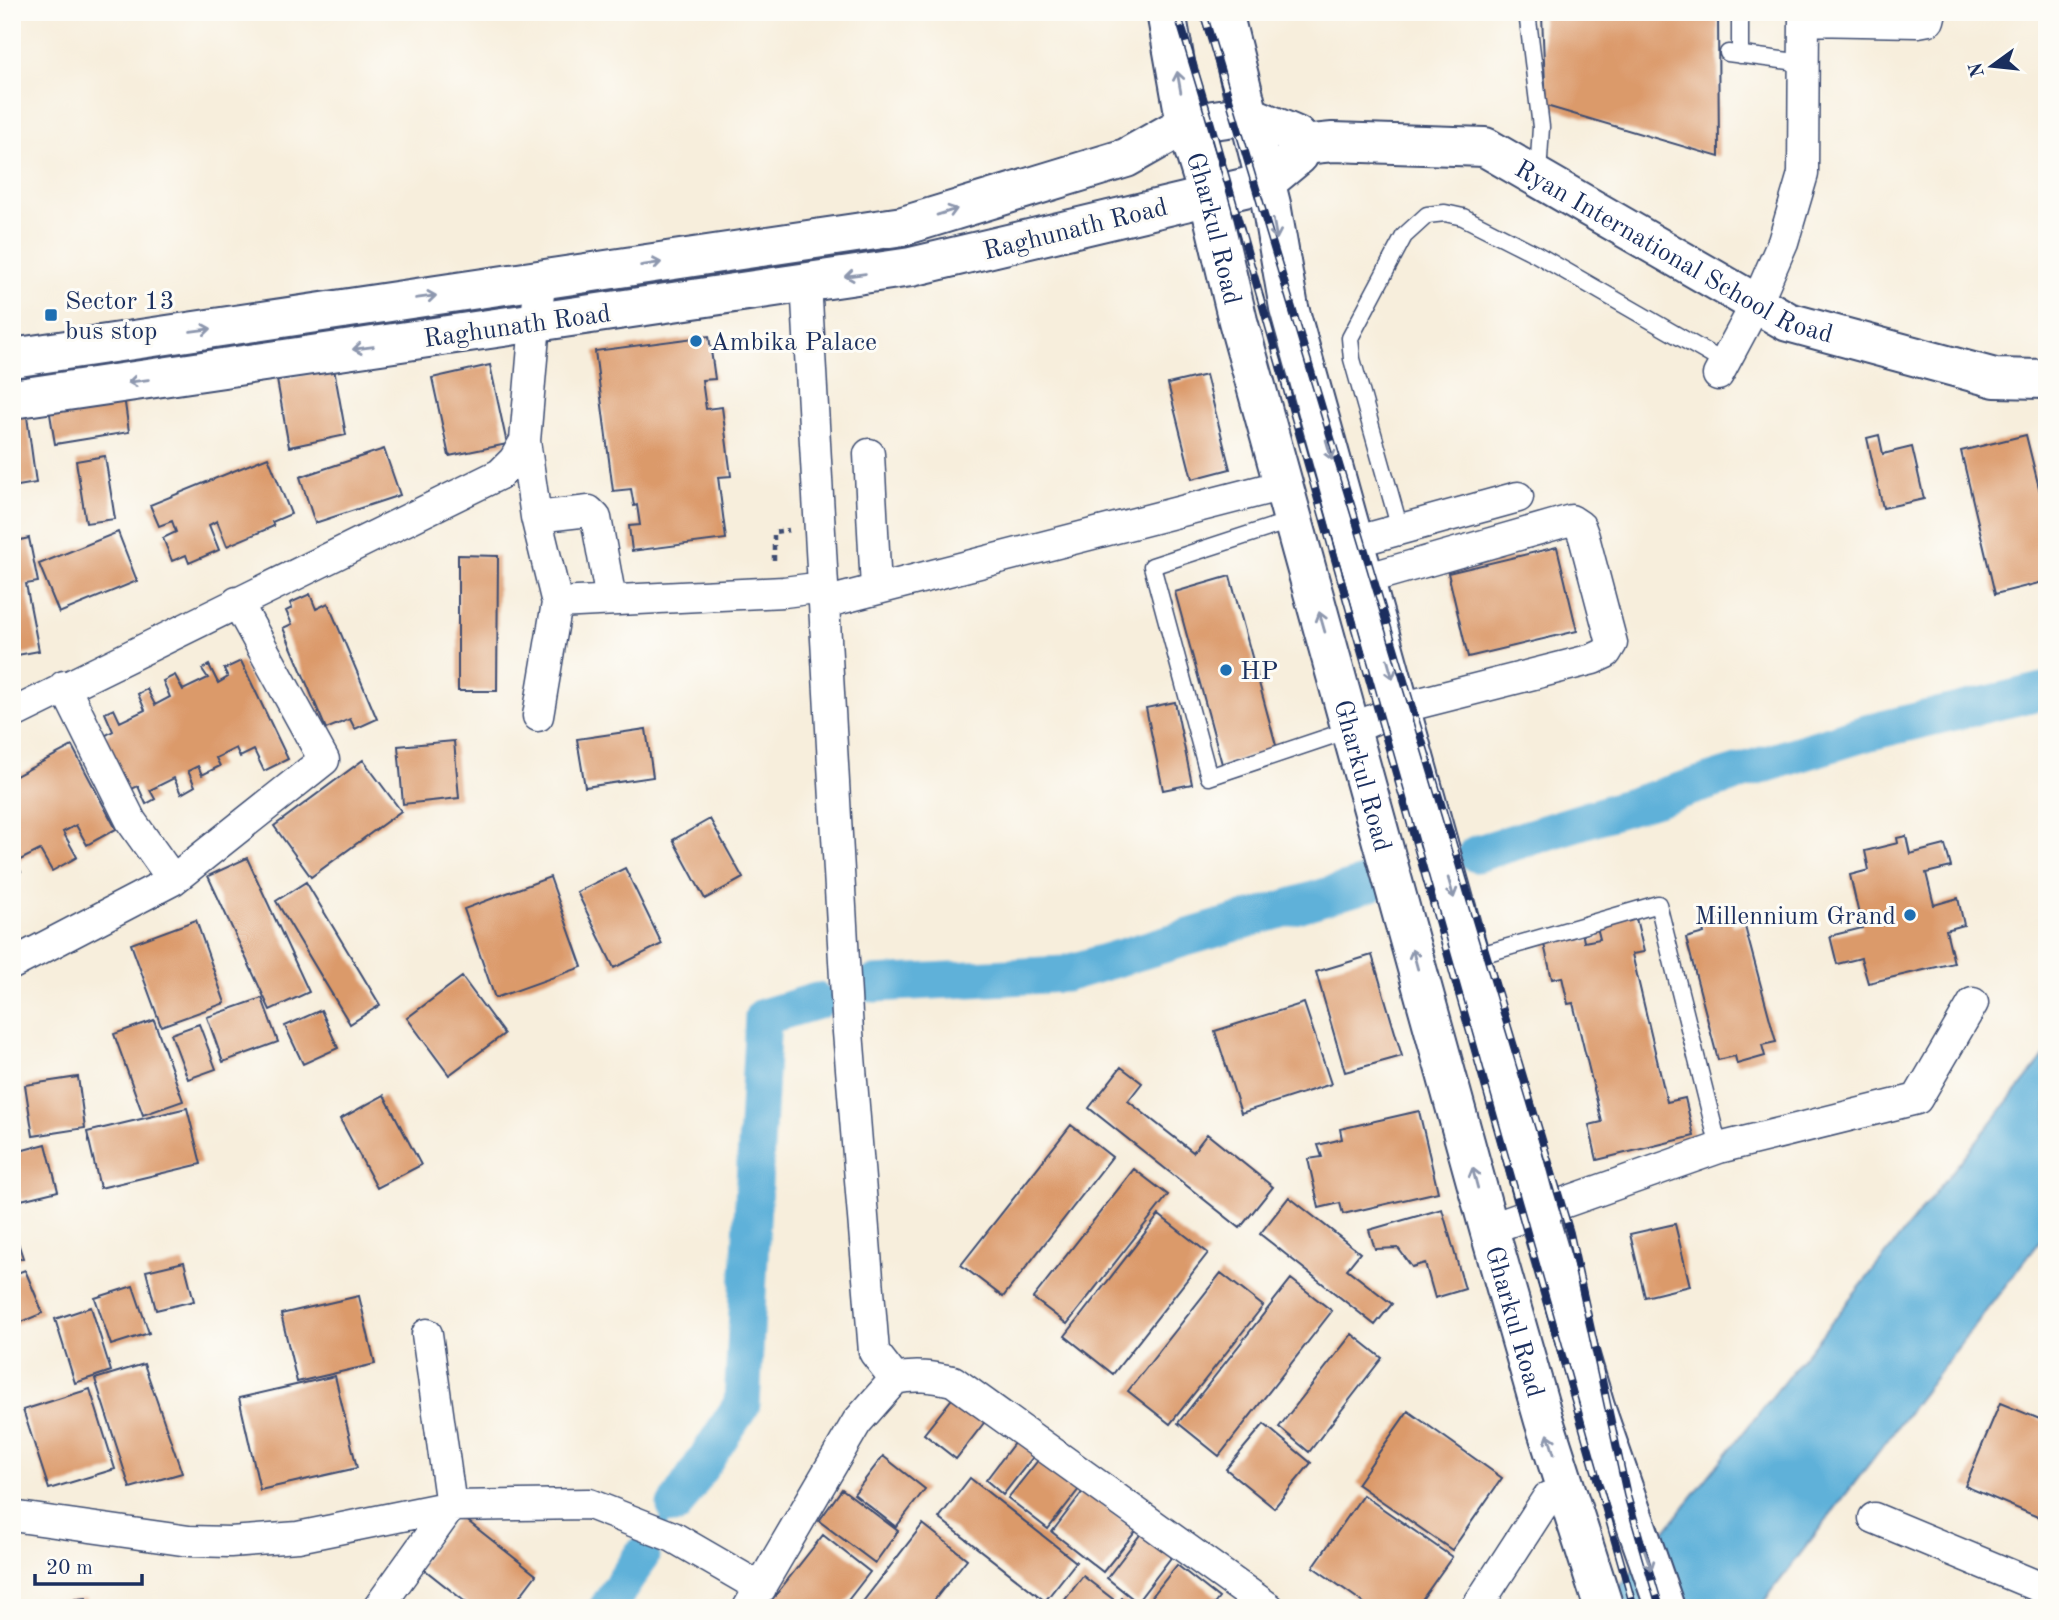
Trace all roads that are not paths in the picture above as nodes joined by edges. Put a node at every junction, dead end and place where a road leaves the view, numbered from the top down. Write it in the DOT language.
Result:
graph roads {
  1 [pos="1166,12"];
  2 [pos="1223,12"];
  3 [pos="1527,12"];
  4 [pos="1740,12"];
  5 [pos="1931,12"];
  6 [pos="1804,16"];
  7 [pos="1804,63"];
  8 [pos="1248,115"];
  9 [pos="1186,124"];
  10 [pos="1303,145"];
  11 [pos="1538,178"];
  12 [pos="1265,183"];
  13 [pos="1208,195"];
  14 [pos="903,226"];
  15 [pos="911,267"];
  16 [pos="541,280"];
  17 [pos="806,282"];
  18 [pos="1756,304"];
  19 [pos="535,323"];
  20 [pos="12,358"];
  21 [pos="1721,369"];
  22 [pos="2047,379"];
  23 [pos="12,399"];
  24 [pos="524,441"];
  25 [pos="869,454"];
  26 [pos="1518,497"];
  27 [pos="1288,502"];
  28 [pos="536,517"];
  29 [pos="1400,529"];
  30 [pos="1354,542"];
  31 [pos="1365,579"];
  32 [pos="876,589"];
  33 [pos="824,595"];
  34 [pos="611,600"];
  35 [pos="237,602"];
  36 [pos="557,603"];
  37 [pos="64,687"];
  38 [pos="1400,708"];
  39 [pos="12,714"];
  40 [pos="538,716"];
  41 [pos="1352,729"];
  42 [pos="173,880"];
  43 [pos="1471,958"];
  44 [pos="12,964"];
  45 [pos="1973,1003"];
  46 [pos="1719,1148"];
  47 [pos="1538,1213"];
  48 [pos="1489,1229"];
  49 [pos="427,1334"];
  50 [pos="895,1379"];
  51 [pos="1556,1492"];
  52 [pos="452,1506"];
  53 [pos="12,1516"];
  54 [pos="1874,1518"];
  55 [pos="2047,1590"];
  56 [pos="754,1598"];
  57 [pos="378,1608"];
  58 [pos="1269,1608"];
  59 [pos="1476,1608"];
  60 [pos="1604,1608"];
  61 [pos="1665,1608"];
  9 -- 1 [label="main road, Gharkul Road, one-way"];
  2 -- 8 [label="main road, Gharkul Road"];
  3 -- 11 [label="lane"];
  4 -- 7 [label="lane"];
  5 -- 6 [label="street"];
  6 -- 7 [label="street"];
  7 -- 18 [label="street"];
  8 -- 9 [label="main road, Raghunath Road"];
  8 -- 10 [label="main road"];
  8 -- 12 [label="main road, Gharkul Road"];
  9 -- 13 [label="main road, Gharkul Road"];
  14 -- 9 [label="main road, Raghunath Road, one-way"];
  10 -- 11 [label="main road, Ryan International School Road"];
  10 -- 12 [label="main road, Raghunath Road"];
  11 -- 18 [label="main road, Ryan International School Road"];
  12 -- 13 [label="main road, Raghunath Road"];
  12 -- 30 [label="main road, Gharkul Road, one-way"];
  13 -- 15 [label="main road, Raghunath Road"];
  13 -- 27 [label="main road, Gharkul Road"];
  14 -- 15 [label="main road"];
  16 -- 14 [label="main road, Raghunath Road, one-way"];
  15 -- 17 [label="main road, Raghunath Road, one-way"];
  16 -- 19 [label="street"];
  20 -- 16 [label="main road, Raghunath Road, one-way"];
  17 -- 19 [label="main road, Raghunath Road"];
  17 -- 33 [label="street"];
  18 -- 21 [label="street"];
  18 -- 22 [label="main road, Ryan International School Road"];
  19 -- 23 [label="main road, Raghunath Road, one-way"];
  19 -- 24 [label="street"];
  21 -- 29 [label="lane"];
  24 -- 28 [label="street"];
  24 -- 35 [label="street"];
  25 -- 32 [label="street"];
  26 -- 29 [label="street"];
  27 -- 32 [label="street"];
  41 -- 27 [label="main road, Gharkul Road, one-way"];
  27 -- 41 [label="lane"];
  28 -- 34 [label="street"];
  28 -- 36 [label="street"];
  29 -- 30 [label="street"];
  30 -- 31 [label="main road, Gharkul Road"];
  31 -- 38 [label="main road, Gharkul Road, one-way"];
  31 -- 38 [label="street"];
  32 -- 33 [label="street"];
  33 -- 34 [label="street"];
  33 -- 50 [label="street"];
  34 -- 36 [label="street"];
  35 -- 37 [label="street"];
  35 -- 42 [label="street"];
  36 -- 40 [label="street"];
  37 -- 39 [label="street"];
  37 -- 42 [label="street"];
  38 -- 41 [label="street"];
  38 -- 43 [label="main road, Gharkul Road, one-way"];
  48 -- 41 [label="main road, Gharkul Road, one-way"];
  42 -- 44 [label="street"];
  43 -- 46 [label="lane"];
  43 -- 47 [label="main road, Gharkul Road"];
  45 -- 46 [label="street"];
  46 -- 47 [label="street"];
  47 -- 48 [label="street"];
  47 -- 61 [label="main road, Gharkul Road, one-way"];
  51 -- 48 [label="main road, Gharkul Road, one-way"];
  49 -- 52 [label="street"];
  50 -- 56 [label="street"];
  50 -- 58 [label="street"];
  51 -- 59 [label="street"];
  51 -- 60 [label="main road, Gharkul Road"];
  52 -- 53 [label="street"];
  52 -- 56 [label="street"];
  52 -- 57 [label="street"];
  54 -- 55 [label="street"];
}
